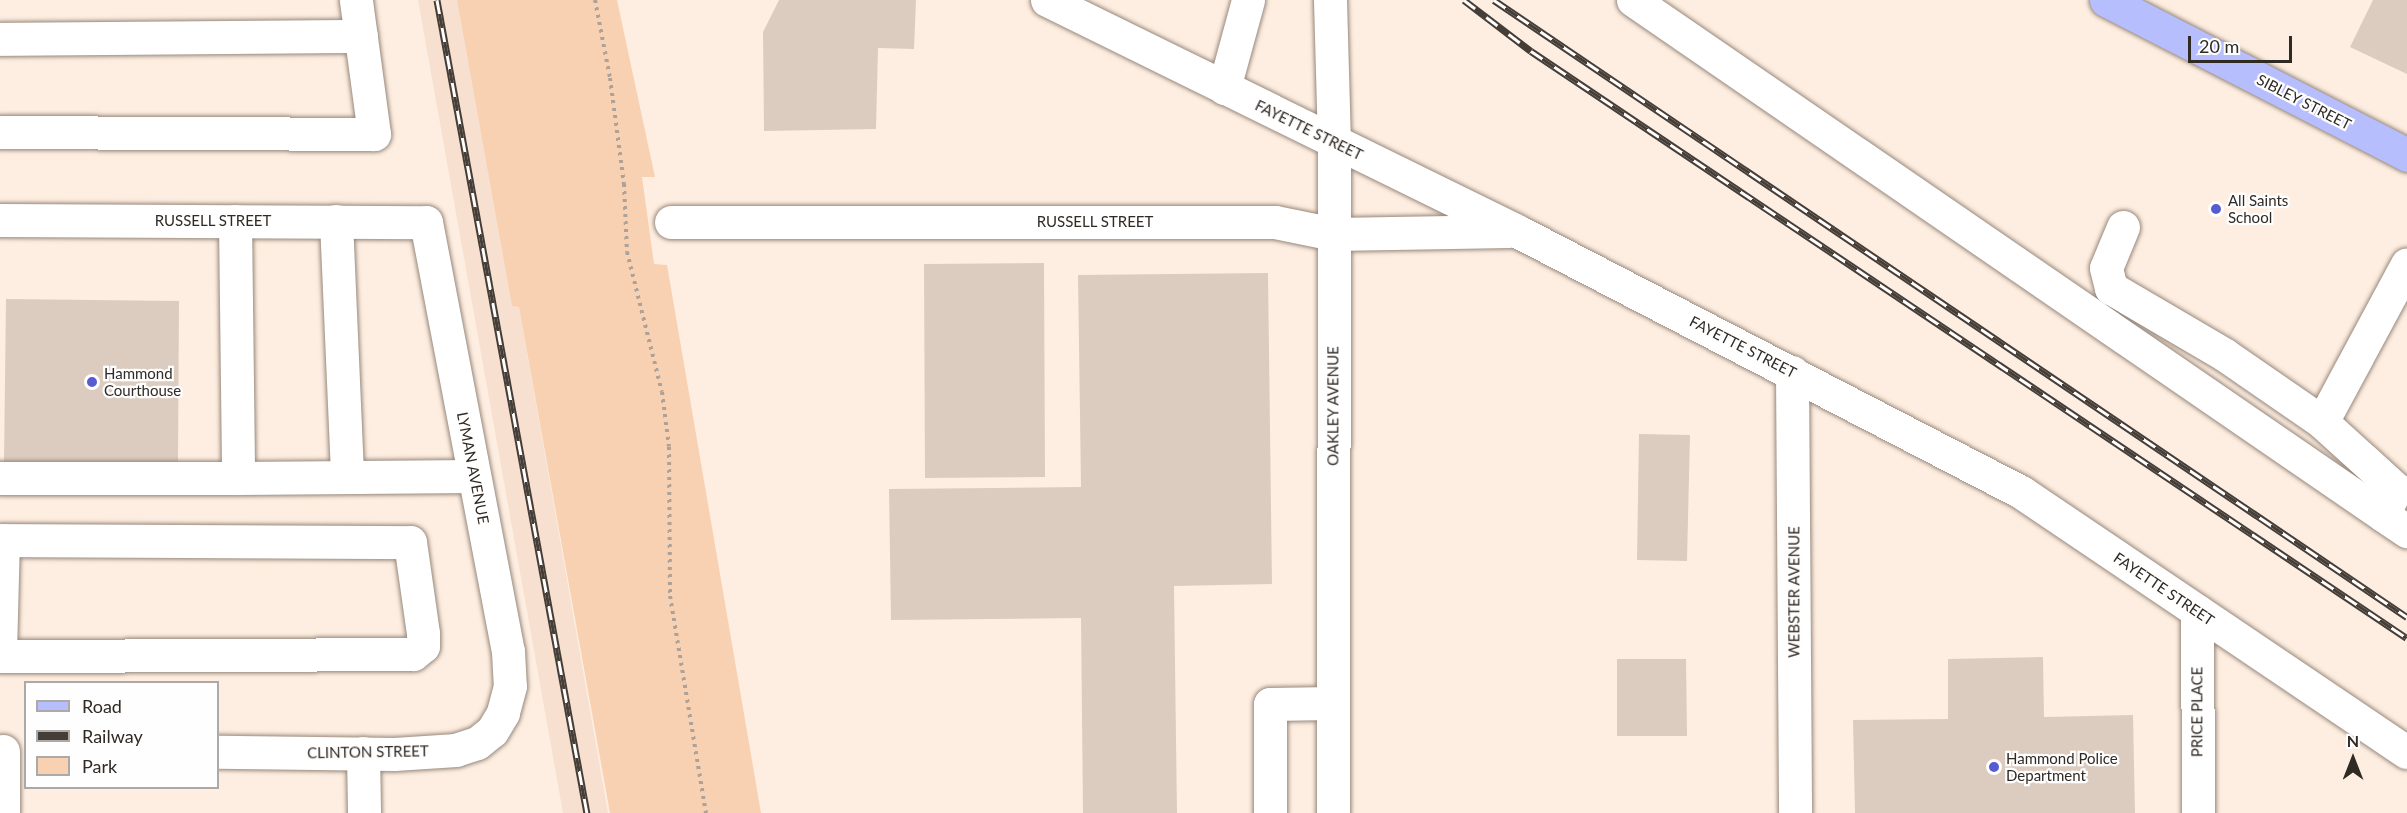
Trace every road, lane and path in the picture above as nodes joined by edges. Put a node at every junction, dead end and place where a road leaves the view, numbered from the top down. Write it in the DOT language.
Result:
graph roads {
  1 [pos="356,0"];
  2 [pos="595,0"];
  3 [pos="1047,0"];
  4 [pos="1248,0"];
  5 [pos="1330,0"];
  6 [pos="1633,0"];
  7 [pos="2106,0"];
  8 [pos="361,36"];
  9 [pos="0,39"];
  10 [pos="1224,88"];
  11 [pos="0,132"];
  12 [pos="1334,142"];
  13 [pos="2407,155"];
  14 [pos="0,220"];
  15 [pos="235,221"];
  16 [pos="336,221"];
  17 [pos="426,222"];
  18 [pos="671,222"];
  19 [pos="2123,227"];
  20 [pos="1517,231"];
  21 [pos="1334,234"];
  22 [pos="2407,264"];
  23 [pos="1792,372"];
  24 [pos="2322,422"];
  25 [pos="474,476"];
  26 [pos="347,477"];
  27 [pos="0,478"];
  28 [pos="238,478"];
  29 [pos="2395,523"];
  30 [pos="2197,611"];
  31 [pos="0,655"];
  32 [pos="1333,703"];
  33 [pos="502,713"];
  34 [pos="9,751"];
  35 [pos="219,752"];
  36 [pos="2407,752"];
  37 [pos="363,753"];
  38 [pos="3,813"];
  39 [pos="364,813"];
  40 [pos="706,813"];
  41 [pos="1270,813"];
  42 [pos="1333,813"];
  43 [pos="1795,813"];
  44 [pos="2198,813"];
  1 -- 8 [label="street"];
  2 -- 40 [label="path"];
  3 -- 10 [label="street, FAYETTE STREET"];
  4 -- 10 [label="street"];
  5 -- 12 [label="street, OAKLEY AVENUE"];
  6 -- 29 [label="street"];
  7 -- 13 [label="main road, SIBLEY STREET"];
  8 -- 9 [label="street"];
  8 -- 11 [label="street"];
  10 -- 12 [label="street, FAYETTE STREET"];
  12 -- 20 [label="street, FAYETTE STREET"];
  12 -- 21 [label="street, OAKLEY AVENUE"];
  14 -- 15 [label="street, RUSSELL STREET"];
  15 -- 16 [label="street, RUSSELL STREET"];
  15 -- 28 [label="street"];
  16 -- 17 [label="street, RUSSELL STREET"];
  16 -- 26 [label="street"];
  17 -- 25 [label="street, LYMAN AVENUE"];
  18 -- 21 [label="street, RUSSELL STREET"];
  19 -- 24 [label="street"];
  20 -- 21 [label="street, RUSSELL STREET"];
  20 -- 23 [label="street, FAYETTE STREET"];
  21 -- 32 [label="street, OAKLEY AVENUE"];
  22 -- 24 [label="street"];
  23 -- 30 [label="street, FAYETTE STREET"];
  23 -- 43 [label="street, WEBSTER AVENUE"];
  24 -- 29 [label="street"];
  25 -- 26 [label="street"];
  25 -- 33 [label="street, LYMAN AVENUE"];
  26 -- 28 [label="street"];
  27 -- 28 [label="street"];
  30 -- 36 [label="street, FAYETTE STREET"];
  30 -- 44 [label="street, PRICE PLACE"];
  31 -- 31 [label="street"];
  32 -- 41 [label="street"];
  32 -- 42 [label="street, OAKLEY AVENUE"];
  33 -- 37 [label="street, CLINTON STREET"];
  34 -- 38 [label="street"];
  35 -- 37 [label="street, CLINTON STREET"];
  37 -- 39 [label="street"];
}
